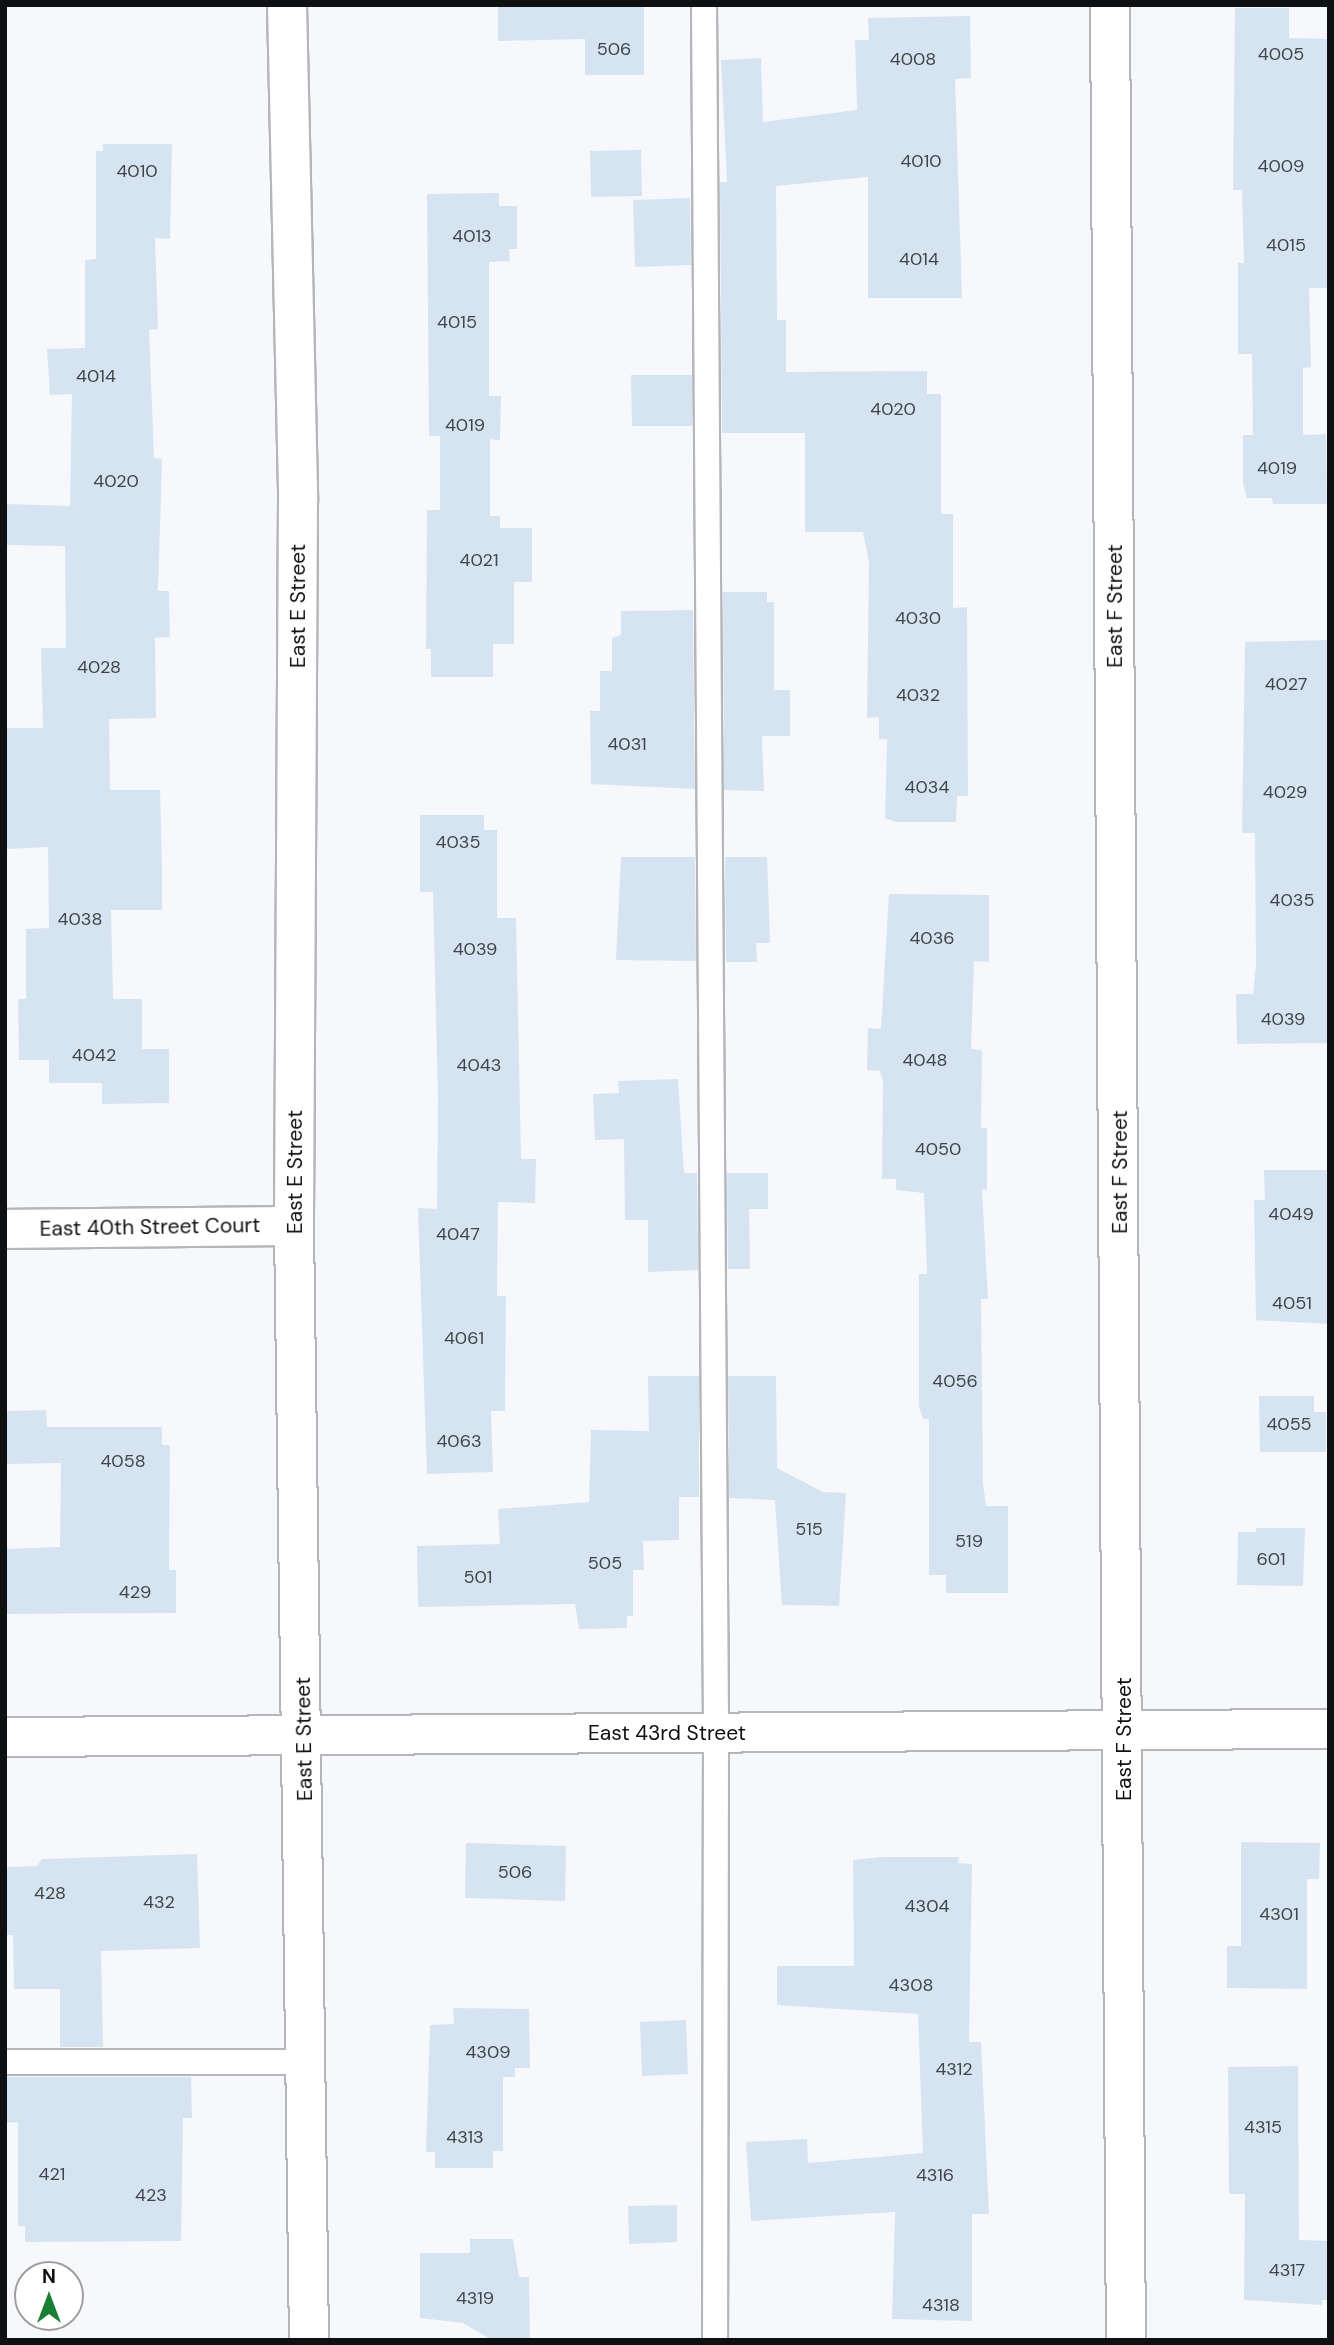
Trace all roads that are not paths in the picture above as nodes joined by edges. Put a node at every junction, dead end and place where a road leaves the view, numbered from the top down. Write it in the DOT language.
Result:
graph roads {
  1 [pos="287,5"];
  2 [pos="704,5"];
  3 [pos="1110,5"];
  4 [pos="294,1226"];
  5 [pos="5,1229"];
  6 [pos="1124,1729"];
  7 [pos="1329,1729"];
  8 [pos="716,1733"];
  9 [pos="305,1736"];
  10 [pos="5,1737"];
  11 [pos="5,2062"];
  12 [pos="307,2062"];
  13 [pos="309,2340"];
  14 [pos="715,2340"];
  15 [pos="1126,2340"];
  1 -- 4 [label="street, East E Street"];
  2 -- 8 [label="lane"];
  3 -- 6 [label="street, East F Street"];
  4 -- 5 [label="street, East 40th Street Court"];
  4 -- 9 [label="street, East E Street"];
  6 -- 7 [label="street, East 43rd Street"];
  6 -- 8 [label="street, East 43rd Street"];
  6 -- 15 [label="street, East F Street"];
  8 -- 9 [label="street, East 43rd Street"];
  8 -- 14 [label="lane"];
  9 -- 10 [label="street, East 43rd Street"];
  9 -- 12 [label="street, East E Street"];
  11 -- 12 [label="lane"];
  12 -- 13 [label="street, East E Street"];
}
